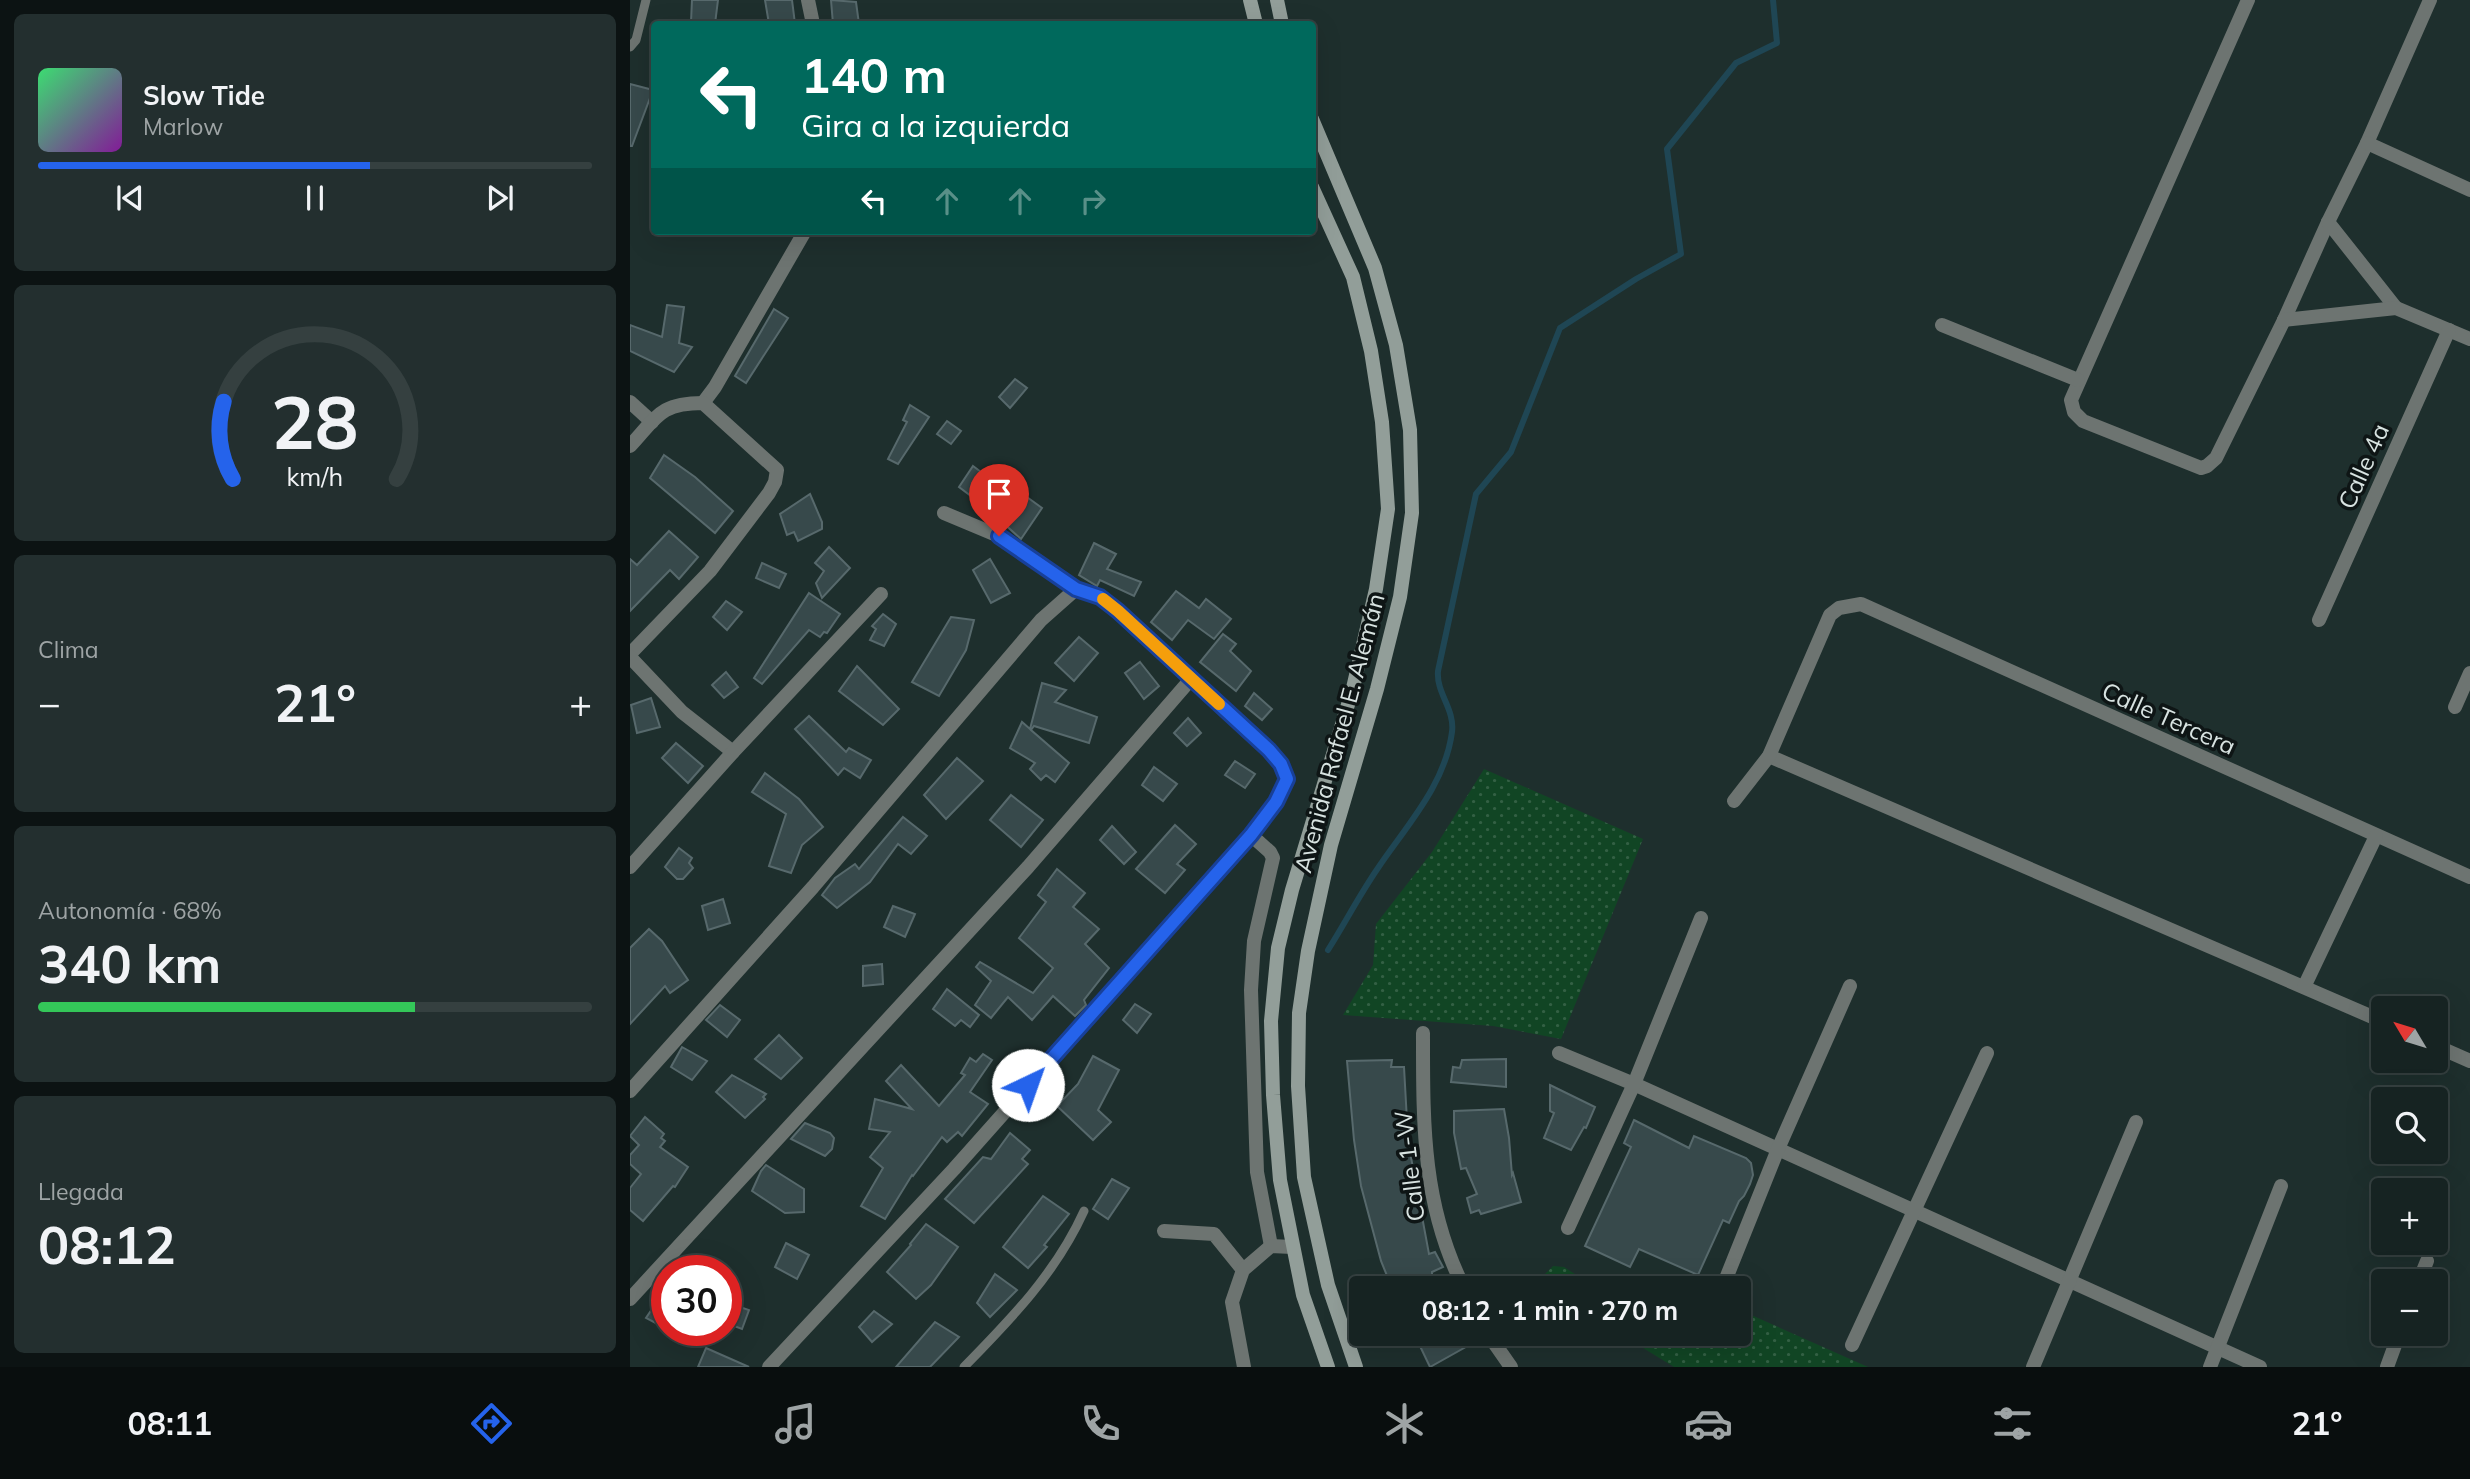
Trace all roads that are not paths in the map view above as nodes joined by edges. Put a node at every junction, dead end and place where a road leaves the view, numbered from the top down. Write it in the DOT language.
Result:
graph roads {
  1 [pos="646,0"];
  2 [pos="808,0"];
  3 [pos="1250,0"];
  4 [pos="1276,0"];
  5 [pos="2248,0"];
  6 [pos="2430,0"];
  7 [pos="812,21"];
  8 [pos="1255,21"];
  9 [pos="1281,21"];
  10 [pos="630,47"];
  11 [pos="1316,128"];
  12 [pos="2367,143"];
  13 [pos="2470,190"];
  14 [pos="1316,196"];
  15 [pos="2328,222"];
  16 [pos="803,235"];
  17 [pos="2396,308"];
  18 [pos="2284,320"];
  19 [pos="1942,325"];
  20 [pos="2449,330"];
  21 [pos="2470,339"];
  22 [pos="2078,380"];
  23 [pos="630,402"];
  24 [pos="703,403"];
  25 [pos="652,422"];
  26 [pos="630,446"];
  27 [pos="944,513"];
  28 [pos="1076,589"];
  29 [pos="881,594"];
  30 [pos="2319,620"];
  31 [pos="630,655"];
  32 [pos="2470,673"];
  33 [pos="1191,678"];
  34 [pos="2455,707"];
  35 [pos="733,752"];
  36 [pos="1769,756"];
  37 [pos="1734,801"];
  38 [pos="1251,835"];
  39 [pos="2376,836"];
  40 [pos="630,867"];
  41 [pos="2470,877"];
  42 [pos="1701,918"];
  43 [pos="1850,986"];
  44 [pos="2304,987"];
  45 [pos="2371,1016"];
  46 [pos="1423,1033"];
  47 [pos="2448,1051"];
  48 [pos="1559,1053"];
  49 [pos="1987,1054"];
  50 [pos="2470,1061"];
  51 [pos="1634,1084"];
  52 [pos="630,1091"];
  53 [pos="2136,1122"];
  54 [pos="1778,1149"];
  55 [pos="2281,1185"];
  56 [pos="1084,1211"];
  57 [pos="1914,1211"];
  58 [pos="1568,1228"];
  59 [pos="1164,1231"];
  60 [pos="1271,1246"];
  61 [pos="1292,1247"];
  62 [pos="2427,1261"];
  63 [pos="2424,1269"];
  64 [pos="1243,1270"];
  65 [pos="1459,1276"];
  66 [pos="1727,1276"];
  67 [pos="2070,1281"];
  68 [pos="630,1299"];
  69 [pos="1852,1345"];
  70 [pos="1496,1346"];
  71 [pos="2395,1346"];
  72 [pos="2218,1348"];
  73 [pos="769,1367"];
  74 [pos="964,1367"];
  75 [pos="1244,1367"];
  76 [pos="1328,1367"];
  77 [pos="1356,1367"];
  78 [pos="1511,1367"];
  79 [pos="2032,1367"];
  80 [pos="2210,1367"];
  81 [pos="2260,1367"];
  82 [pos="2387,1367"];
  1 -- 10 [label="lane"];
  2 -- 7 [label="street"];
  3 -- 8 [label="main road"];
  4 -- 9 [label="main road"];
  5 -- 22 [label="street"];
  6 -- 12 [label="street"];
  11 -- 77 [label="main road, Avenida Rafael E. Alemán"];
  12 -- 13 [label="street"];
  12 -- 15 [label="street"];
  14 -- 61 [label="main road, Avenida Rafael E. Alemán"];
  15 -- 17 [label="street"];
  15 -- 18 [label="street"];
  16 -- 24 [label="street"];
  17 -- 18 [label="street"];
  17 -- 20 [label="street"];
  18 -- 22 [label="street"];
  19 -- 22 [label="street"];
  20 -- 21 [label="street"];
  20 -- 30 [label="street, Calle 4a"];
  23 -- 25 [label="street"];
  24 -- 25 [label="street"];
  24 -- 31 [label="street"];
  25 -- 26 [label="street"];
  27 -- 28 [label="street"];
  28 -- 33 [label="street"];
  28 -- 52 [label="street"];
  29 -- 35 [label="street"];
  31 -- 35 [label="street"];
  32 -- 34 [label="street"];
  33 -- 38 [label="street"];
  33 -- 68 [label="street"];
  35 -- 40 [label="street"];
  36 -- 37 [label="street"];
  36 -- 39 [label="street, Calle Tercera"];
  36 -- 44 [label="street"];
  38 -- 60 [label="street"];
  38 -- 73 [label="street"];
  39 -- 41 [label="street, Calle Tercera"];
  39 -- 44 [label="street"];
  42 -- 51 [label="street"];
  43 -- 54 [label="street"];
  44 -- 45 [label="street"];
  46 -- 65 [label="street, Calle 1-W"];
  47 -- 50 [label="street"];
  48 -- 51 [label="street"];
  49 -- 57 [label="street"];
  51 -- 54 [label="street"];
  51 -- 58 [label="street"];
  53 -- 67 [label="street"];
  54 -- 57 [label="street"];
  54 -- 66 [label="street"];
  55 -- 72 [label="street"];
  56 -- 74 [label="lane"];
  57 -- 67 [label="street"];
  57 -- 69 [label="street"];
  59 -- 64 [label="street"];
  60 -- 61 [label="street"];
  60 -- 64 [label="street"];
  61 -- 76 [label="main road, Avenida Rafael E. Alemán"];
  62 -- 63 [label="street"];
  64 -- 75 [label="street"];
  67 -- 72 [label="street"];
  67 -- 79 [label="street"];
  70 -- 78 [label="street"];
  71 -- 82 [label="street"];
  72 -- 80 [label="street"];
  72 -- 81 [label="street"];
}
